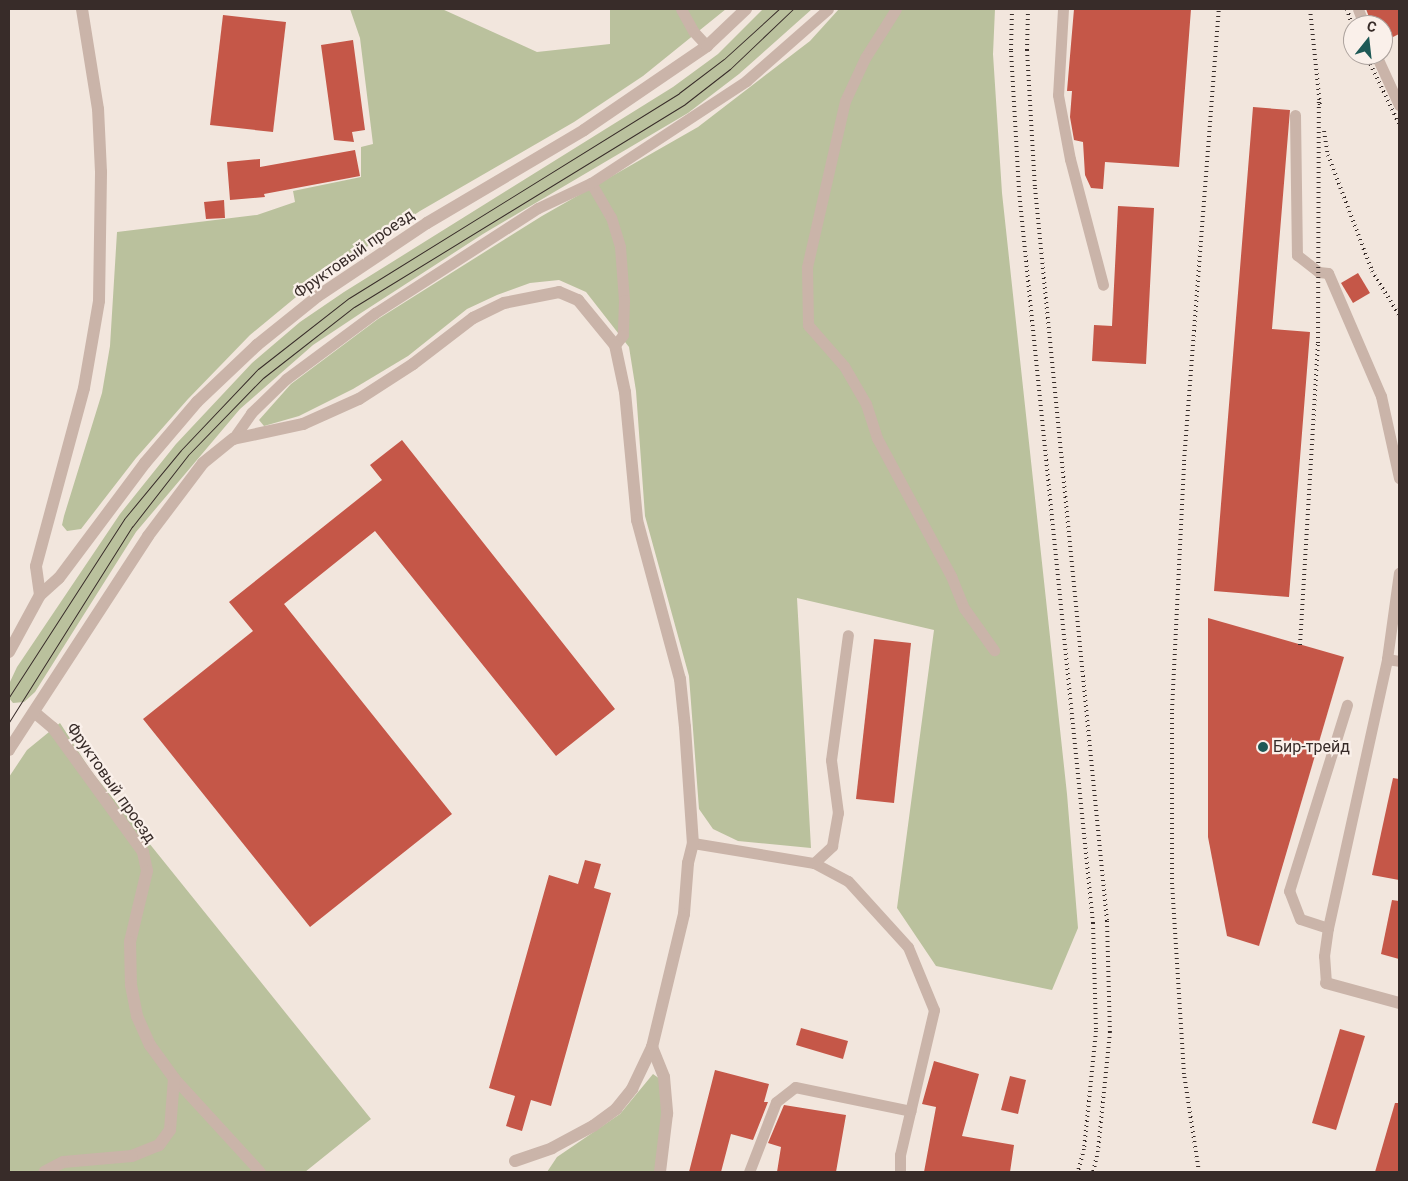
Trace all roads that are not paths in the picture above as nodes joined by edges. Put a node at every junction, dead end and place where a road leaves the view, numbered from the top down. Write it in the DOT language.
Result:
graph roads {
  1 [pos="82,9"];
  2 [pos="681,9"];
  3 [pos="746,9"];
  4 [pos="828,9"];
  5 [pos="896,9"];
  6 [pos="1063,9"];
  7 [pos="708,46"];
  8 [pos="1381,65"];
  9 [pos="1399,105"];
  10 [pos="1295,115"];
  11 [pos="591,183"];
  12 [pos="1103,285"];
  13 [pos="615,345"];
  14 [pos="232,439"];
  15 [pos="1399,478"];
  16 [pos="1399,573"];
  17 [pos="40,595"];
  18 [pos="848,635"];
  19 [pos="994,650"];
  20 [pos="9,652"];
  21 [pos="1393,660"];
  22 [pos="1347,705"];
  23 [pos="34,712"];
  24 [pos="9,747"];
  25 [pos="694,843"];
  26 [pos="814,863"];
  27 [pos="1328,928"];
  28 [pos="1326,983"];
  29 [pos="1399,1003"];
  30 [pos="652,1047"];
  31 [pos="174,1078"];
  32 [pos="911,1110"];
  33 [pos="515,1161"];
  34 [pos="44,1172"];
  35 [pos="260,1172"];
  36 [pos="660,1172"];
  37 [pos="749,1172"];
  38 [pos="900,1172"];
  1 -- 17 [label="street"];
  2 -- 7 [label="lane"];
  3 -- 7 [label="street, Фруктовый проезд"];
  4 -- 11 [label="lane"];
  5 -- 19 [label="lane"];
  6 -- 12 [label="lane"];
  7 -- 17 [label="street, Фруктовый проезд"];
  8 -- 9 [label="lane"];
  10 -- 15 [label="lane"];
  11 -- 13 [label="lane"];
  11 -- 14 [label="lane"];
  13 -- 14 [label="street"];
  13 -- 25 [label="street"];
  14 -- 23 [label="street"];
  16 -- 21 [label="lane"];
  17 -- 20 [label="street, Фруктовый проезд"];
  18 -- 26 [label="lane"];
  21 -- 27 [label="lane"];
  22 -- 27 [label="lane"];
  23 -- 24 [label="street"];
  23 -- 31 [label="street, Фруктовый проезд"];
  25 -- 26 [label="lane"];
  25 -- 30 [label="street"];
  26 -- 32 [label="lane"];
  27 -- 28 [label="lane"];
  28 -- 29 [label="street"];
  30 -- 33 [label="street"];
  30 -- 36 [label="street"];
  31 -- 34 [label="street"];
  31 -- 35 [label="lane"];
  32 -- 37 [label="lane"];
  32 -- 38 [label="lane"];
}
